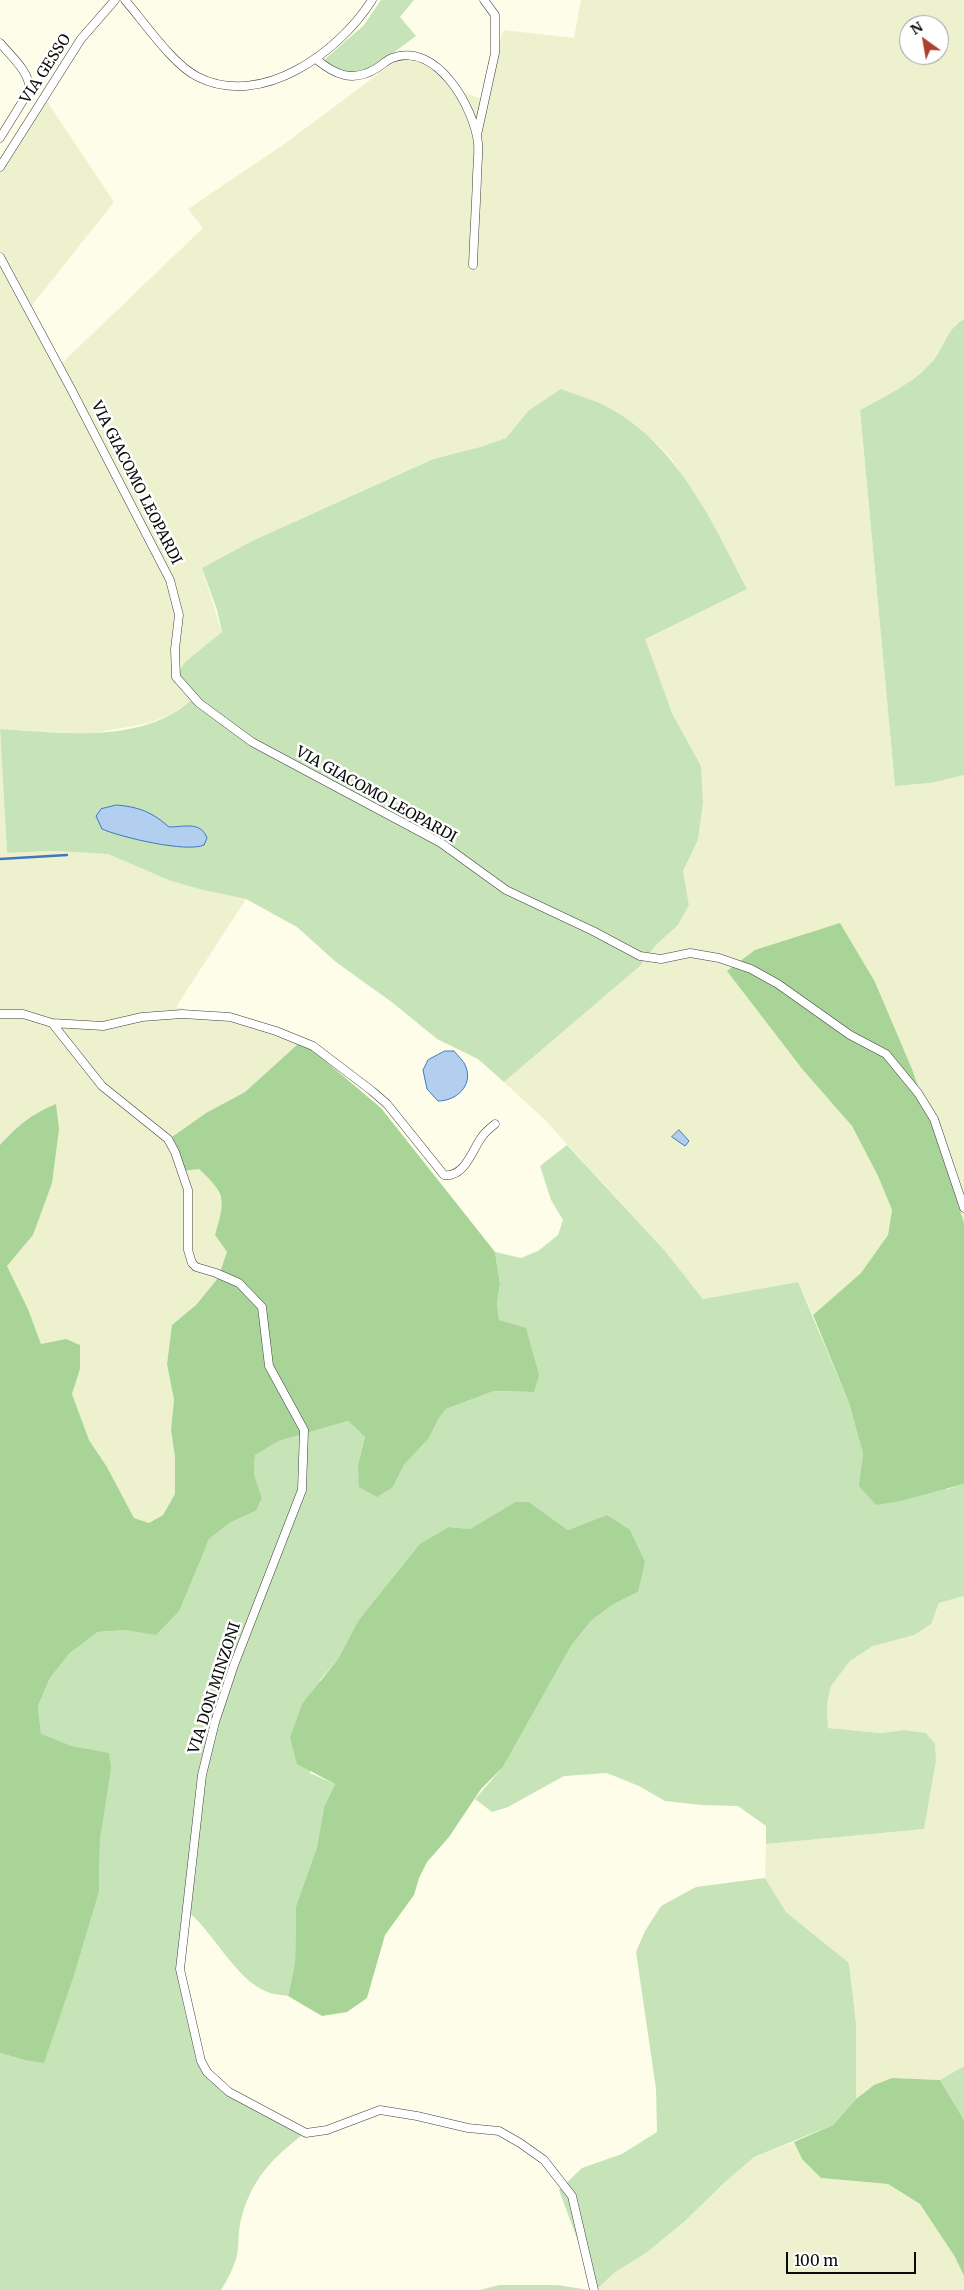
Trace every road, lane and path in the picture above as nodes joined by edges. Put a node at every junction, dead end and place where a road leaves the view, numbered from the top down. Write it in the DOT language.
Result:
graph roads {
  1 [pos="115,0"];
  2 [pos="125,0"];
  3 [pos="372,0"];
  4 [pos="484,0"];
  5 [pos="0,43"];
  6 [pos="316,58"];
  7 [pos="476,137"];
  8 [pos="0,138"];
  9 [pos="3,155"];
  10 [pos="0,167"];
  11 [pos="0,257"];
  12 [pos="473,265"];
  13 [pos="0,1014"];
  14 [pos="52,1022"];
  15 [pos="496,1124"];
  16 [pos="964,1208"];
  17 [pos="594,2290"];
  1 -- 9 [label="street, VIA GESSO"];
  2 -- 6 [label="street"];
  3 -- 6 [label="street"];
  4 -- 7 [label="street"];
  5 -- 8 [label="street, VIA GESSO"];
  6 -- 7 [label="street"];
  7 -- 12 [label="street"];
  9 -- 10 [label="street, VIA GESSO"];
  11 -- 16 [label="street, VIA GIACOMO LEOPARDI"];
  13 -- 14 [label="street"];
  14 -- 15 [label="street"];
  14 -- 17 [label="street, VIA DON MINZONI"];
}
